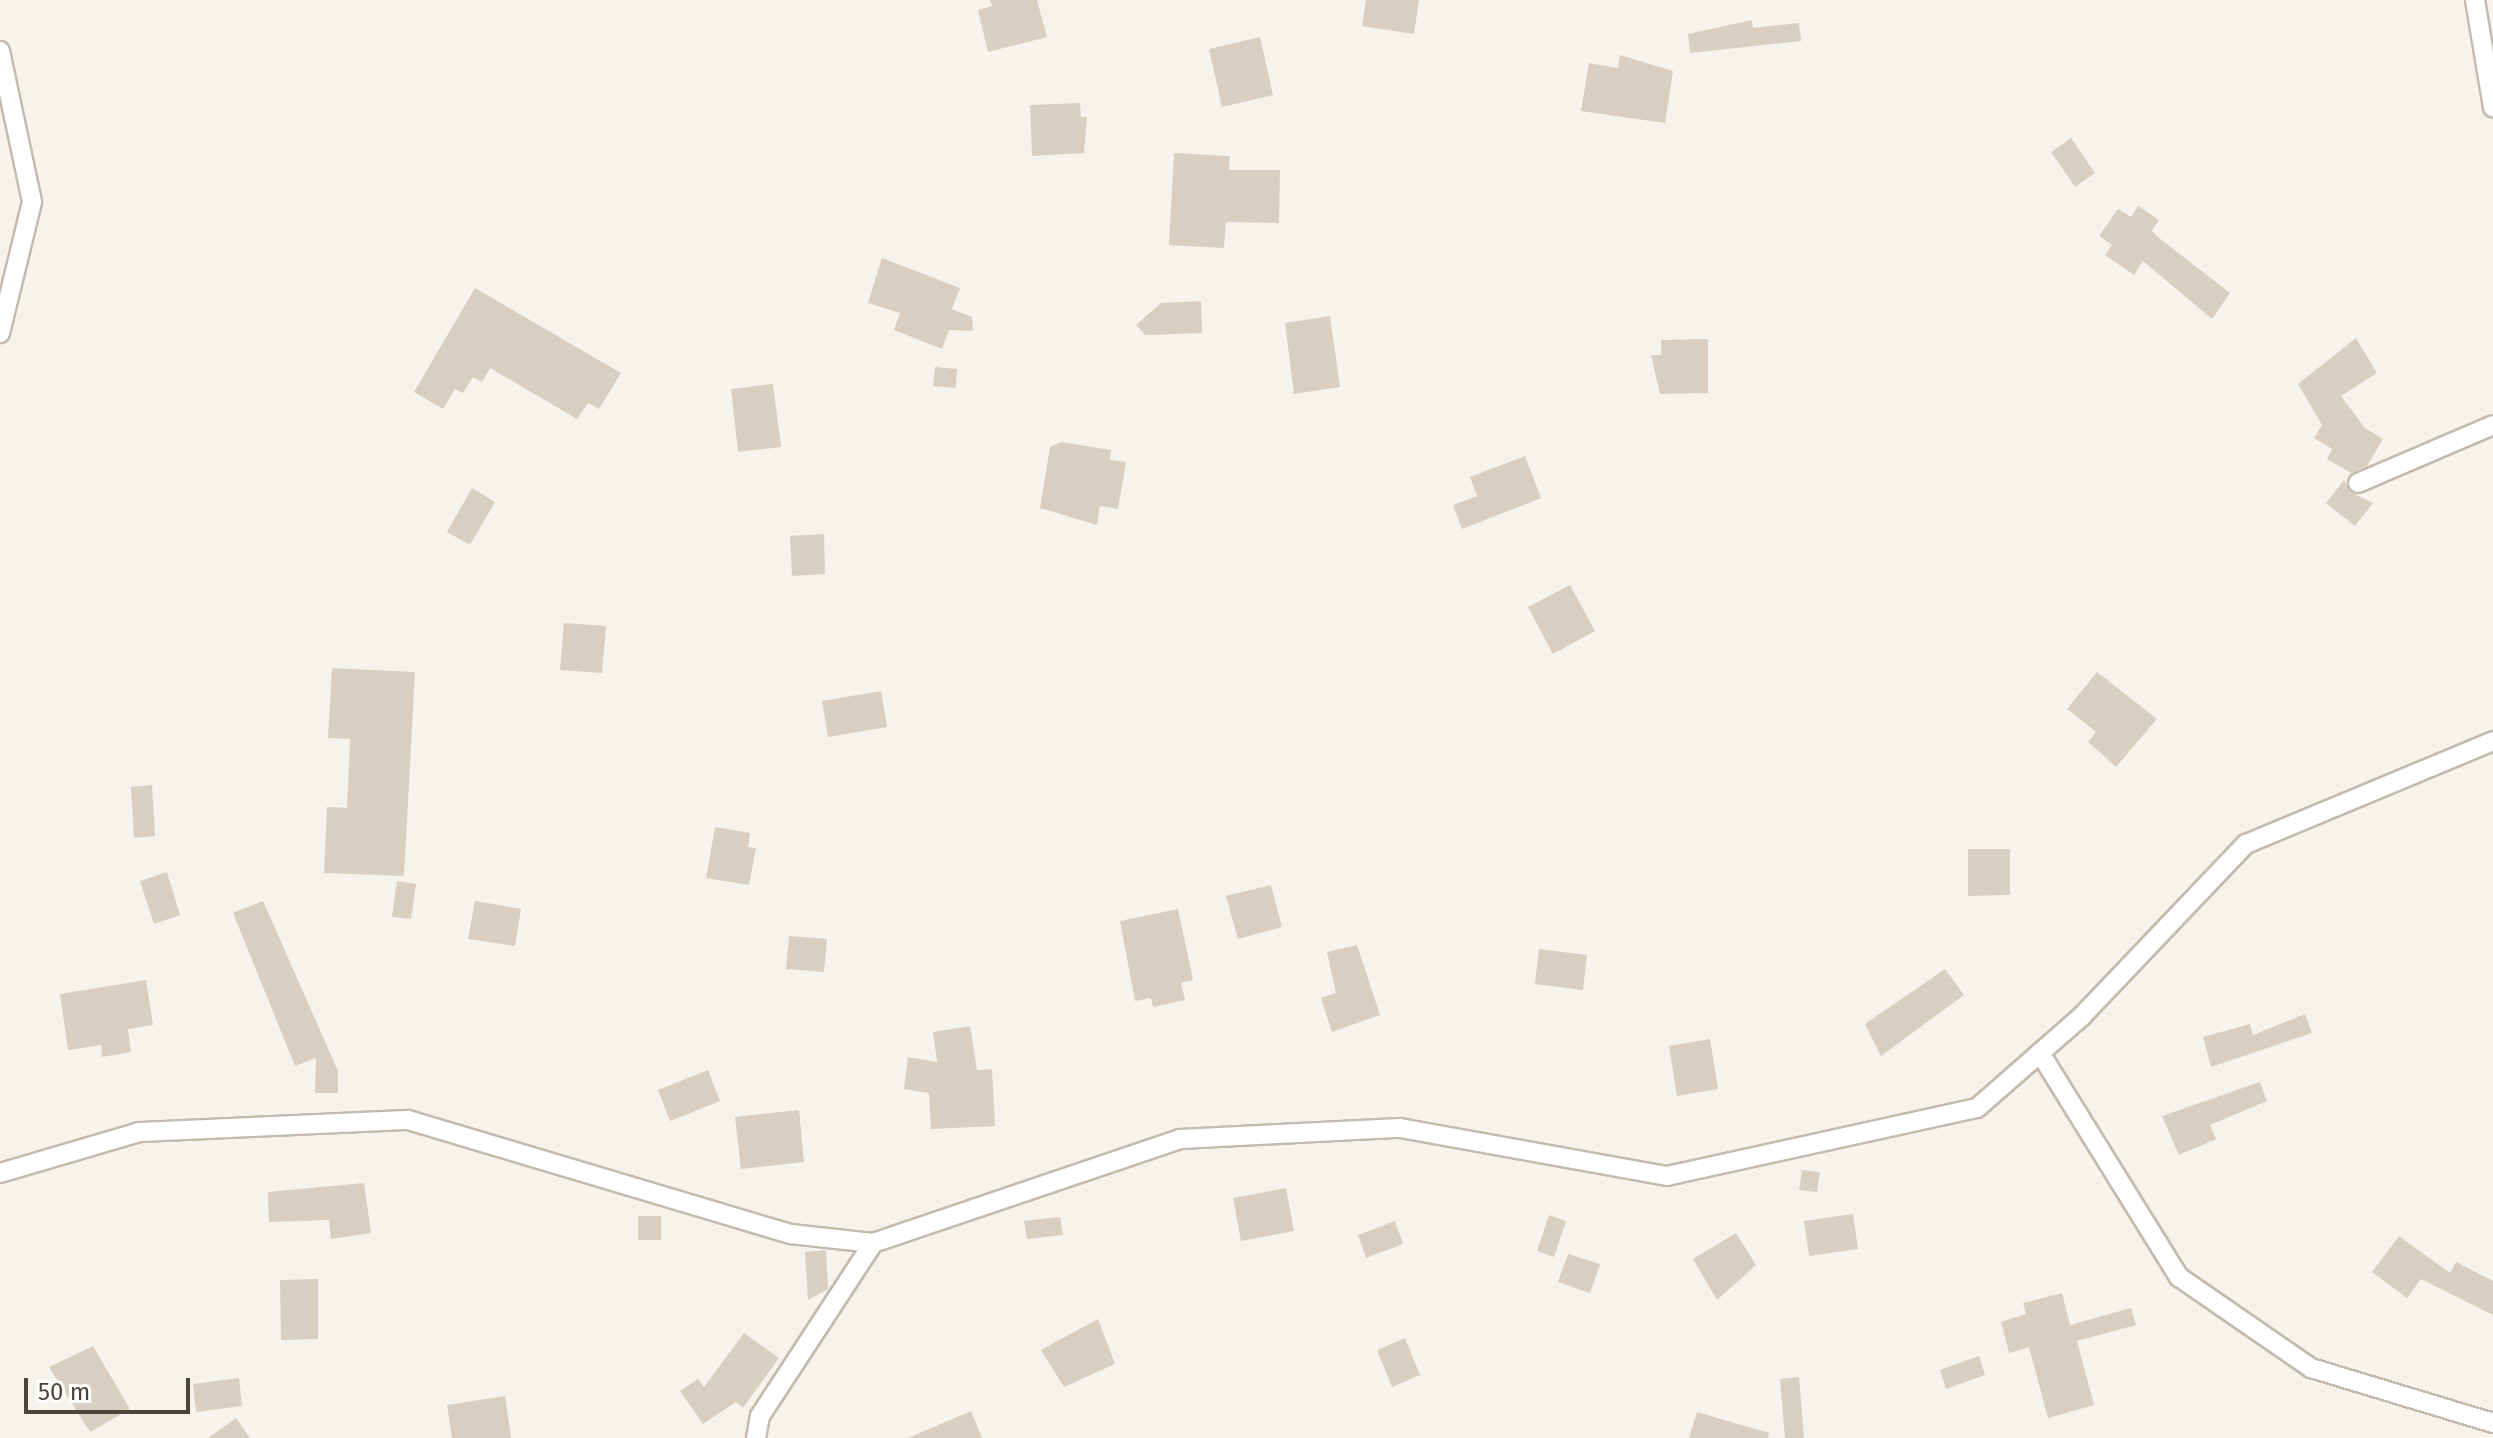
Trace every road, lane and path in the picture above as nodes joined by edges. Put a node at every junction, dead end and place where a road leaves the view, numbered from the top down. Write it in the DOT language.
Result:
graph roads {
  1 [pos="2475,0"];
  2 [pos="0,51"];
  3 [pos="2493,107"];
  4 [pos="0,333"];
  5 [pos="2493,425"];
  6 [pos="2358,483"];
  7 [pos="2493,741"];
  8 [pos="2040,1053"];
  9 [pos="0,1173"];
  10 [pos="873,1243"];
  11 [pos="2493,1423"];
  12 [pos="756,1438"];
  1 -- 3 [label="street"];
  2 -- 4 [label="street"];
  5 -- 6 [label="street"];
  7 -- 8 [label="street"];
  8 -- 10 [label="street"];
  8 -- 11 [label="street"];
  9 -- 10 [label="street"];
  10 -- 12 [label="street"];
}
